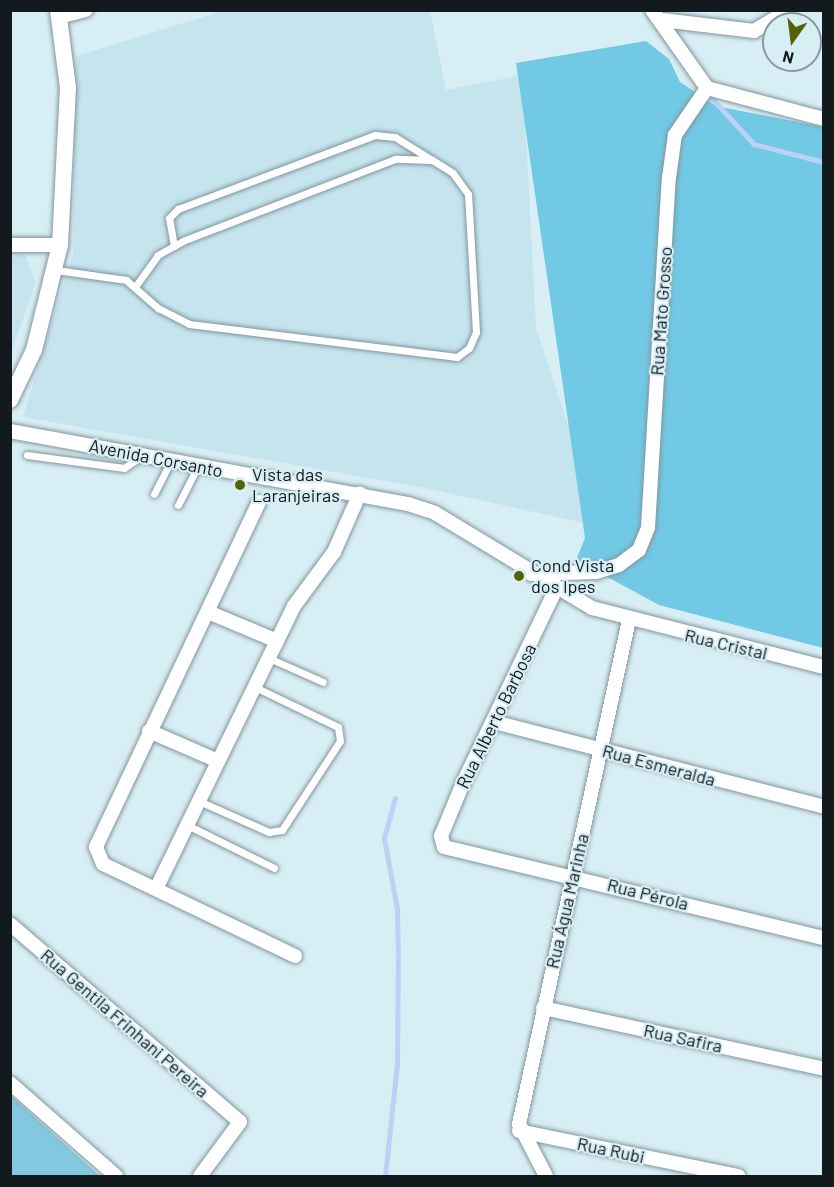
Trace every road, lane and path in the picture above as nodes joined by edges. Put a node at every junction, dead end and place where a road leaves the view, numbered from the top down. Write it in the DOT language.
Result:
graph roads {
  1 [pos="86,10"];
  2 [pos="789,10"];
  3 [pos="58,14"];
  4 [pos="657,15"];
  5 [pos="707,88"];
  6 [pos="824,119"];
  7 [pos="432,160"];
  8 [pos="10,245"];
  9 [pos="60,245"];
  10 [pos="174,246"];
  11 [pos="56,270"];
  12 [pos="136,285"];
  13 [pos="10,400"];
  14 [pos="10,431"];
  15 [pos="27,455"];
  16 [pos="142,456"];
  17 [pos="171,461"];
  18 [pos="198,466"];
  19 [pos="360,493"];
  20 [pos="154,494"];
  21 [pos="259,502"];
  22 [pos="178,505"];
  23 [pos="531,574"];
  24 [pos="555,591"];
  25 [pos="208,612"];
  26 [pos="629,620"];
  27 [pos="277,641"];
  28 [pos="269,658"];
  29 [pos="824,667"];
  30 [pos="323,682"];
  31 [pos="255,687"];
  32 [pos="494,722"];
  33 [pos="149,731"];
  34 [pos="603,750"];
  35 [pos="218,761"];
  36 [pos="199,801"];
  37 [pos="824,807"];
  38 [pos="187,825"];
  39 [pos="440,842"];
  40 [pos="274,868"];
  41 [pos="572,875"];
  42 [pos="156,889"];
  43 [pos="10,924"];
  44 [pos="824,938"];
  45 [pos="295,956"];
  46 [pos="543,1008"];
  47 [pos="824,1069"];
  48 [pos="10,1083"];
  49 [pos="519,1131"];
  50 [pos="111,1174"];
  51 [pos="200,1176"];
  52 [pos="546,1176"];
  53 [pos="738,1176"];
  1 -- 3 [label="street"];
  2 -- 4 [label="street"];
  3 -- 9 [label="street"];
  4 -- 5 [label="street"];
  5 -- 6 [label="street"];
  5 -- 23 [label="street, Rua Mato Grosso"];
  7 -- 10 [label="lane"];
  7 -- 10 [label="lane"];
  7 -- 12 [label="lane"];
  8 -- 9 [label="street"];
  9 -- 11 [label="street"];
  10 -- 12 [label="lane"];
  11 -- 12 [label="lane"];
  11 -- 13 [label="street"];
  14 -- 16 [label="street, Avenida Corsanto"];
  15 -- 16 [label="lane"];
  16 -- 17 [label="street, Avenida Corsanto"];
  17 -- 18 [label="street, Avenida Corsanto"];
  17 -- 20 [label="lane"];
  18 -- 19 [label="street, Avenida Corsanto"];
  18 -- 22 [label="lane"];
  19 -- 23 [label="street, Avenida Corsanto"];
  19 -- 27 [label="street"];
  21 -- 25 [label="street"];
  23 -- 24 [label="street, Avenida Corsanto"];
  24 -- 26 [label="street, Avenida Corsanto"];
  24 -- 32 [label="street, Rua Alberto Barbosa"];
  25 -- 27 [label="street"];
  25 -- 33 [label="street"];
  26 -- 29 [label="street, Rua Cristal"];
  26 -- 34 [label="street, Rua Água Marinha"];
  27 -- 28 [label="street"];
  28 -- 30 [label="lane"];
  28 -- 31 [label="street"];
  31 -- 35 [label="street"];
  31 -- 36 [label="lane"];
  32 -- 34 [label="street, Rua Esmeralda"];
  32 -- 39 [label="street, Rua Alberto Barbosa"];
  33 -- 35 [label="street"];
  33 -- 42 [label="street"];
  34 -- 37 [label="street, Rua Esmeralda"];
  34 -- 41 [label="street, Rua Água Marinha"];
  35 -- 36 [label="street"];
  36 -- 38 [label="street"];
  38 -- 40 [label="lane"];
  38 -- 42 [label="street"];
  39 -- 41 [label="street, Rua Pérola"];
  41 -- 44 [label="street, Rua Pérola"];
  41 -- 46 [label="street, Rua Água Marinha"];
  42 -- 45 [label="street"];
  43 -- 51 [label="street, Rua Gentila Frinhani Pereira"];
  46 -- 47 [label="street, Rua Safira"];
  46 -- 49 [label="street, Rua Água Marinha"];
  48 -- 50 [label="street"];
  49 -- 52 [label="street"];
  49 -- 53 [label="street, Rua Rubi"];
}
